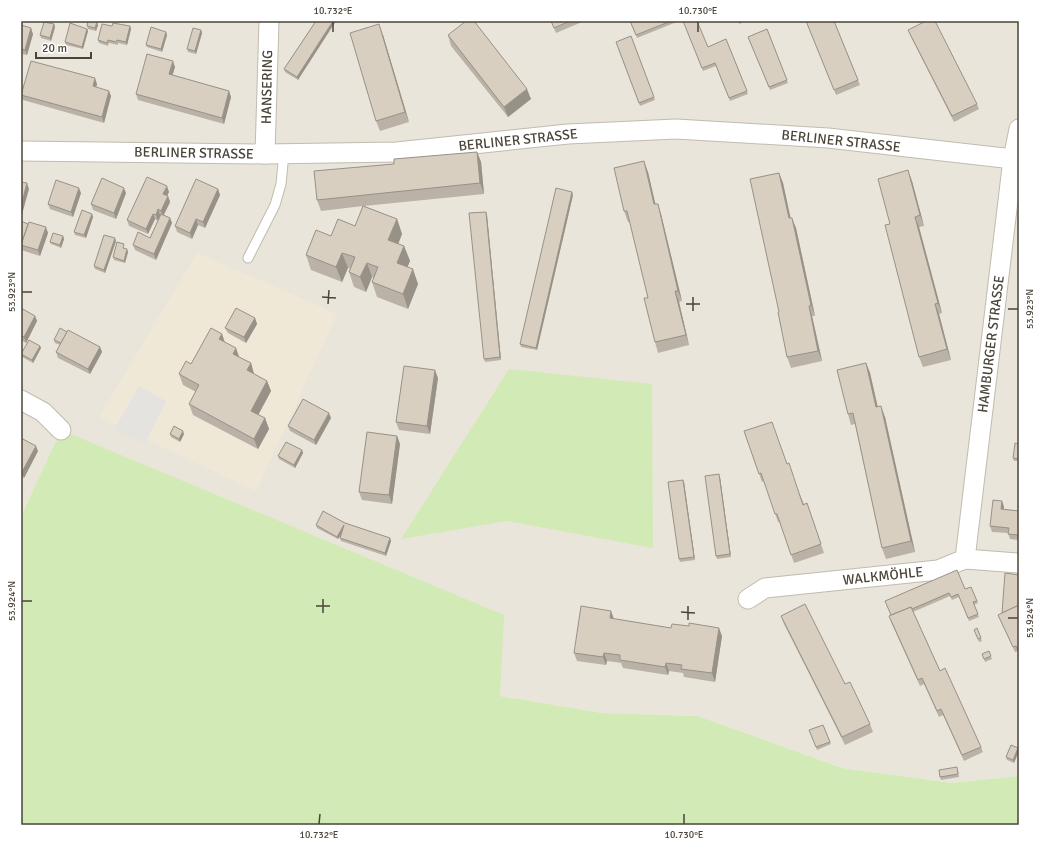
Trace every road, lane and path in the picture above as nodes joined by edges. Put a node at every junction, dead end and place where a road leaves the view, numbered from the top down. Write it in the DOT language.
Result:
graph roads {
  1 [pos="269,21"];
  2 [pos="1019,129"];
  3 [pos="21,151"];
  4 [pos="284,153"];
  5 [pos="265,154"];
  6 [pos="1015,168"];
  7 [pos="248,258"];
  8 [pos="21,400"];
  9 [pos="61,430"];
  10 [pos="965,559"];
  11 [pos="1019,563"];
  12 [pos="748,599"];
  1 -- 5 [label="street, HANSERING"];
  2 -- 6 [label="street, HAMBURGER STRASSE"];
  3 -- 5 [label="street, BERLINER STRASSE"];
  4 -- 5 [label="street, BERLINER STRASSE"];
  4 -- 6 [label="street, BERLINER STRASSE"];
  4 -- 7 [label="lane"];
  6 -- 10 [label="street, HAMBURGER STRASSE"];
  8 -- 9 [label="street"];
  10 -- 11 [label="street, WALKMÖHLE"];
  10 -- 12 [label="street, WALKMÖHLE"];
}
